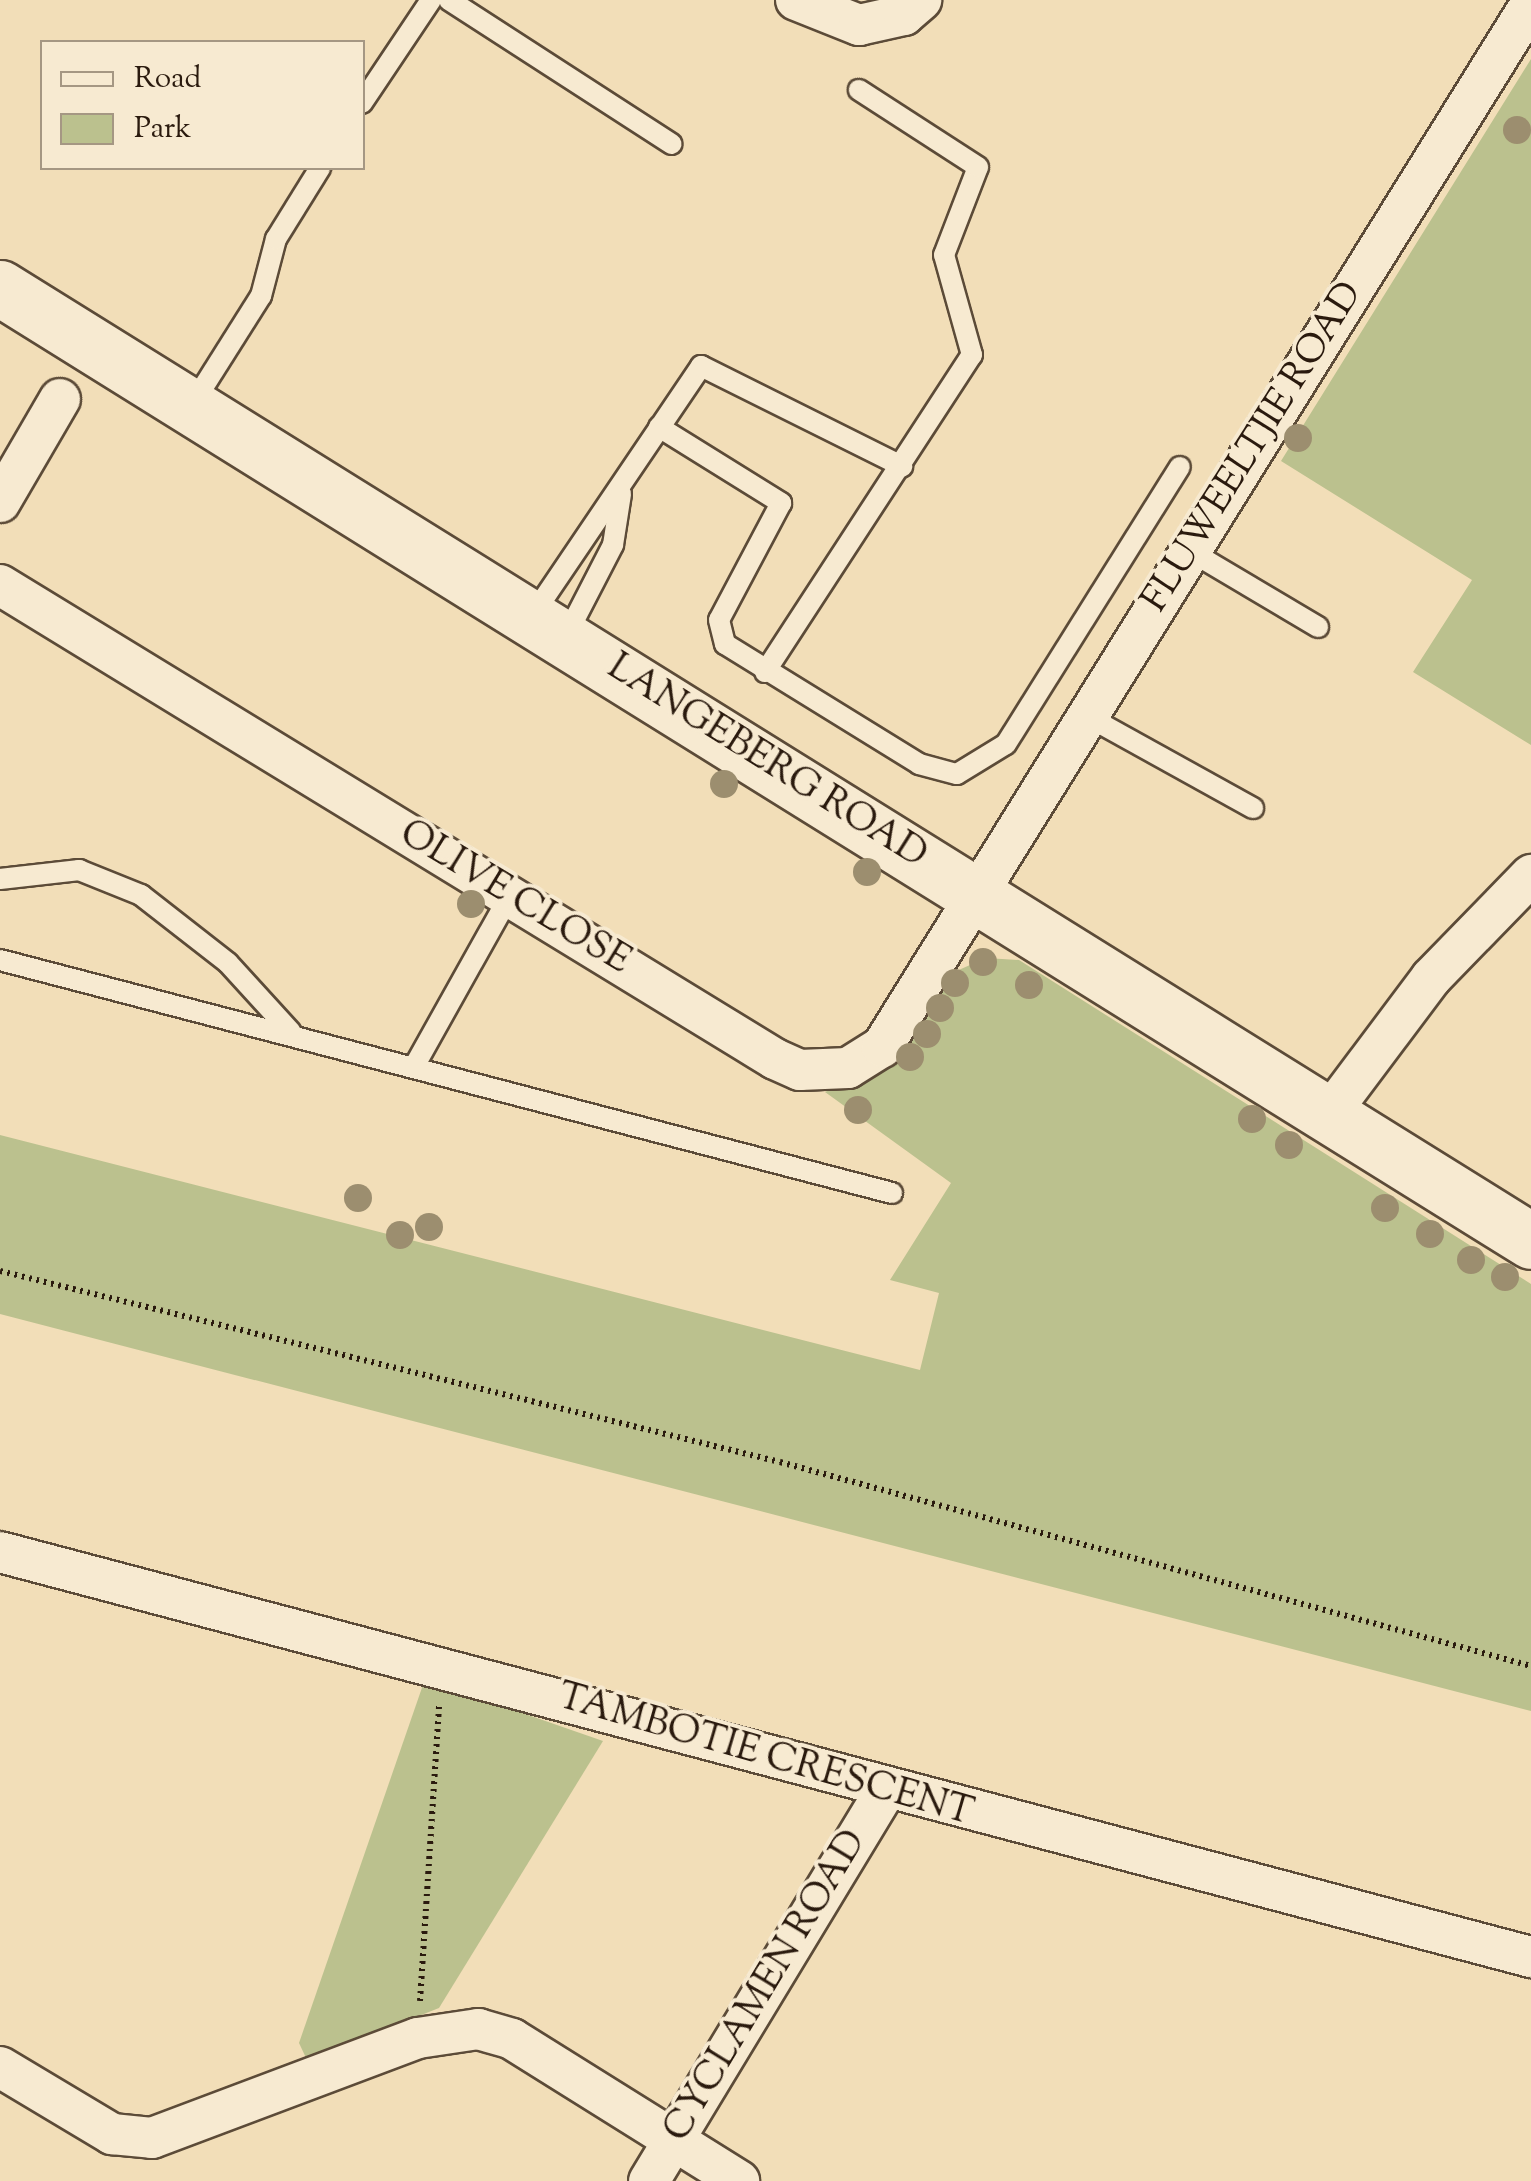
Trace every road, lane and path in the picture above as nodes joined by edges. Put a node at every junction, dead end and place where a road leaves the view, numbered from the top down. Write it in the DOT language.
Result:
graph roads {
  1 [pos="431,0"];
  2 [pos="449,0"];
  3 [pos="796,0"];
  4 [pos="921,0"];
  5 [pos="1531,4"];
  6 [pos="859,90"];
  7 [pos="365,99"];
  8 [pos="672,144"];
  9 [pos="319,170"];
  10 [pos="0,288"];
  11 [pos="60,398"];
  12 [pos="192,405"];
  13 [pos="659,428"];
  14 [pos="902,466"];
  15 [pos="1180,467"];
  16 [pos="622,492"];
  17 [pos="0,502"];
  18 [pos="1190,552"];
  19 [pos="0,584"];
  20 [pos="548,628"];
  21 [pos="1318,628"];
  22 [pos="765,672"];
  23 [pos="1087,716"];
  24 [pos="1253,808"];
  25 [pos="1531,875"];
  26 [pos="0,880"];
  27 [pos="977,893"];
  28 [pos="510,896"];
  29 [pos="0,960"];
  30 [pos="291,1032"];
  31 [pos="415,1065"];
  32 [pos="1329,1114"];
  33 [pos="892,1193"];
  34 [pos="1531,1241"];
  35 [pos="0,1271"];
  36 [pos="0,1552"];
  37 [pos="442,1666"];
  38 [pos="1531,1666"];
  39 [pos="884,1792"];
  40 [pos="1531,1957"];
  41 [pos="418,2038"];
  42 [pos="0,2067"];
  43 [pos="675,2141"];
  44 [pos="650,2181"];
  45 [pos="739,2181"];
  1 -- 7 [label="lane"];
  2 -- 8 [label="lane"];
  3 -- 4 [label="street"];
  5 -- 18 [label="street, FLUWEELTJIE ROAD"];
  6 -- 14 [label="lane"];
  9 -- 12 [label="lane"];
  10 -- 12 [label="main road, LANGEBERG ROAD"];
  11 -- 17 [label="street"];
  12 -- 20 [label="main road, LANGEBERG ROAD"];
  13 -- 14 [label="lane"];
  13 -- 16 [label="lane"];
  13 -- 22 [label="lane"];
  14 -- 22 [label="lane"];
  15 -- 22 [label="lane"];
  16 -- 20 [label="lane"];
  16 -- 20 [label="lane"];
  18 -- 21 [label="lane"];
  18 -- 23 [label="street, FLUWEELTJIE ROAD"];
  19 -- 28 [label="street, OLIVE CLOSE"];
  20 -- 27 [label="main road, LANGEBERG ROAD"];
  23 -- 24 [label="lane"];
  23 -- 27 [label="street, FLUWEELTJIE ROAD"];
  25 -- 32 [label="street"];
  26 -- 30 [label="lane"];
  27 -- 28 [label="street, OLIVE CLOSE"];
  27 -- 32 [label="main road, LANGEBERG ROAD"];
  28 -- 31 [label="lane"];
  29 -- 30 [label="lane"];
  30 -- 31 [label="lane"];
  31 -- 33 [label="lane"];
  32 -- 34 [label="main road, LANGEBERG ROAD"];
  35 -- 38 [label="path"];
  36 -- 37 [label="street, TAMBOTIE CRESCENT"];
  37 -- 39 [label="street, TAMBOTIE CRESCENT"];
  37 -- 41 [label="path"];
  39 -- 40 [label="street, TAMBOTIE CRESCENT"];
  39 -- 43 [label="street, CYCLAMEN ROAD"];
  41 -- 42 [label="street"];
  41 -- 43 [label="street"];
  43 -- 44 [label="street, CYCLAMEN ROAD"];
  43 -- 45 [label="street"];
}
